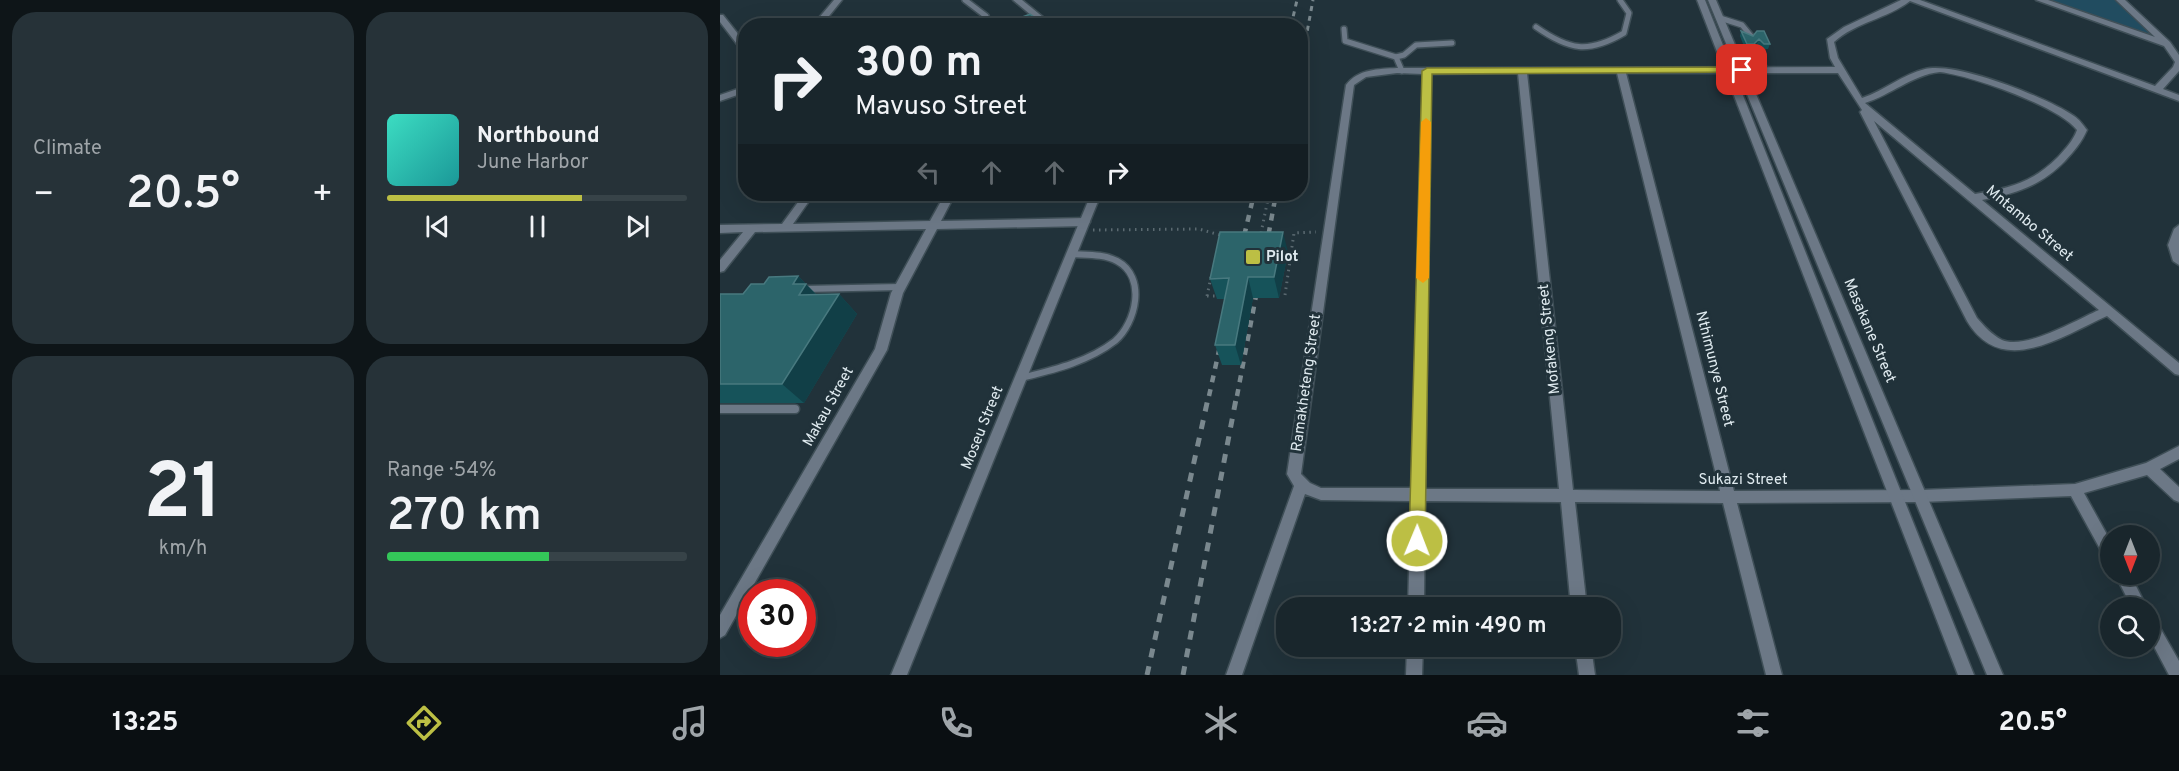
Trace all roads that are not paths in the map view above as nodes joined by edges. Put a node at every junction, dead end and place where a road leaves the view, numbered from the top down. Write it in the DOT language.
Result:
graph roads {
  1 [pos="837,0"];
  2 [pos="965,0"];
  3 [pos="1017,0"];
  4 [pos="1620,0"];
  5 [pos="1701,0"];
  6 [pos="1712,0"];
  7 [pos="1906,0"];
  8 [pos="1913,0"];
  9 [pos="2040,0"];
  10 [pos="2120,0"];
  11 [pos="986,16"];
  12 [pos="720,17"];
  13 [pos="822,18"];
  14 [pos="1040,18"];
  15 [pos="1720,18"];
  16 [pos="1536,27"];
  17 [pos="1344,29"];
  18 [pos="1750,36"];
  19 [pos="738,40"];
  20 [pos="1452,43"];
  21 [pos="2167,44"];
  22 [pos="1757,49"];
  23 [pos="1396,57"];
  24 [pos="2179,61"];
  25 [pos="1840,69"];
  26 [pos="1726,70"];
  27 [pos="1742,70"];
  28 [pos="1765,70"];
  29 [pos="1402,71"];
  30 [pos="1427,71"];
  31 [pos="1522,71"];
  32 [pos="1621,71"];
  33 [pos="2157,90"];
  34 [pos="738,91"];
  35 [pos="720,98"];
  36 [pos="2179,98"];
  37 [pos="1861,104"];
  38 [pos="1974,198"];
  39 [pos="804,201"];
  40 [pos="946,201"];
  41 [pos="1093,201"];
  42 [pos="933,225"];
  43 [pos="1083,226"];
  44 [pos="784,228"];
  45 [pos="720,229"];
  46 [pos="752,229"];
  47 [pos="2179,230"];
  48 [pos="1072,254"];
  49 [pos="2179,261"];
  50 [pos="720,268"];
  51 [pos="900,287"];
  52 [pos="792,291"];
  53 [pos="2108,311"];
  54 [pos="2179,370"];
  55 [pos="1021,378"];
  56 [pos="720,409"];
  57 [pos="795,409"];
  58 [pos="2179,452"];
  59 [pos="2149,468"];
  60 [pos="1301,486"];
  61 [pos="2075,490"];
  62 [pos="1894,496"];
  63 [pos="1921,496"];
  64 [pos="2179,496"];
  65 [pos="1418,497"];
  66 [pos="1566,497"];
  67 [pos="1729,497"];
  68 [pos="2100,535"];
  69 [pos="1416,597"];
  70 [pos="1578,597"];
  71 [pos="720,630"];
  72 [pos="2160,642"];
  73 [pos="1415,657"];
  74 [pos="1585,657"];
  75 [pos="899,675"];
  76 [pos="1234,675"];
  77 [pos="1414,675"];
  78 [pos="1587,675"];
  79 [pos="1774,675"];
  80 [pos="1966,675"];
  81 [pos="1995,675"];
  82 [pos="2178,675"];
  1 -- 13 [label="street"];
  2 -- 11 [label="lane"];
  3 -- 14 [label="street"];
  4 -- 16 [label="lane"];
  5 -- 26 [label="street"];
  6 -- 15 [label="street, Masakane Street"];
  7 -- 25 [label="street"];
  8 -- 33 [label="street"];
  9 -- 21 [label="street"];
  10 -- 21 [label="street"];
  12 -- 19 [label="street"];
  15 -- 18 [label="lane"];
  15 -- 27 [label="street, Masakane Street"];
  17 -- 23 [label="lane"];
  20 -- 23 [label="lane"];
  21 -- 24 [label="street"];
  22 -- 28 [label="lane"];
  23 -- 29 [label="lane"];
  24 -- 33 [label="street"];
  25 -- 28 [label="street"];
  25 -- 37 [label="street"];
  26 -- 27 [label="street"];
  26 -- 32 [label="street"];
  26 -- 62 [label="street"];
  27 -- 28 [label="street"];
  27 -- 63 [label="street, Masakane Street"];
  29 -- 30 [label="street"];
  29 -- 60 [label="street, Ramakheteng Street"];
  30 -- 31 [label="street"];
  30 -- 65 [label="street"];
  31 -- 32 [label="street"];
  31 -- 66 [label="street, Mofakeng Street"];
  32 -- 67 [label="street, Nthimunye Street"];
  33 -- 36 [label="street"];
  34 -- 35 [label="street"];
  37 -- 38 [label="street, Mntambo Street"];
  37 -- 38 [label="street"];
  37 -- 53 [label="street"];
  38 -- 53 [label="street, Mntambo Street"];
  39 -- 44 [label="street"];
  40 -- 42 [label="street, Makau Street"];
  41 -- 43 [label="street, Moseu Street"];
  42 -- 43 [label="street"];
  42 -- 44 [label="street"];
  42 -- 51 [label="street, Makau Street"];
  43 -- 48 [label="street, Moseu Street"];
  44 -- 46 [label="street"];
  45 -- 46 [label="street"];
  46 -- 50 [label="street"];
  47 -- 49 [label="street"];
  48 -- 55 [label="street, Moseu Street"];
  48 -- 55 [label="lane"];
  51 -- 52 [label="lane"];
  51 -- 71 [label="street, Makau Street"];
  53 -- 54 [label="street, Mntambo Street"];
  55 -- 75 [label="street, Moseu Street"];
  56 -- 57 [label="lane"];
  58 -- 59 [label="street, Sukazi Street"];
  59 -- 61 [label="street, Sukazi Street"];
  59 -- 64 [label="street"];
  60 -- 65 [label="street, Sukazi Street"];
  60 -- 76 [label="street, Ramakheteng Street"];
  61 -- 63 [label="street, Sukazi Street"];
  61 -- 68 [label="street"];
  62 -- 63 [label="street, Sukazi Street"];
  62 -- 67 [label="street, Sukazi Street"];
  62 -- 80 [label="street"];
  63 -- 81 [label="street, Masakane Street"];
  65 -- 66 [label="street, Sukazi Street"];
  65 -- 69 [label="street"];
  66 -- 67 [label="street, Sukazi Street"];
  66 -- 70 [label="street, Mofakeng Street"];
  67 -- 79 [label="street, Nthimunye Street"];
  72 -- 82 [label="street"];
  73 -- 77 [label="street"];
  74 -- 78 [label="street"];
}
